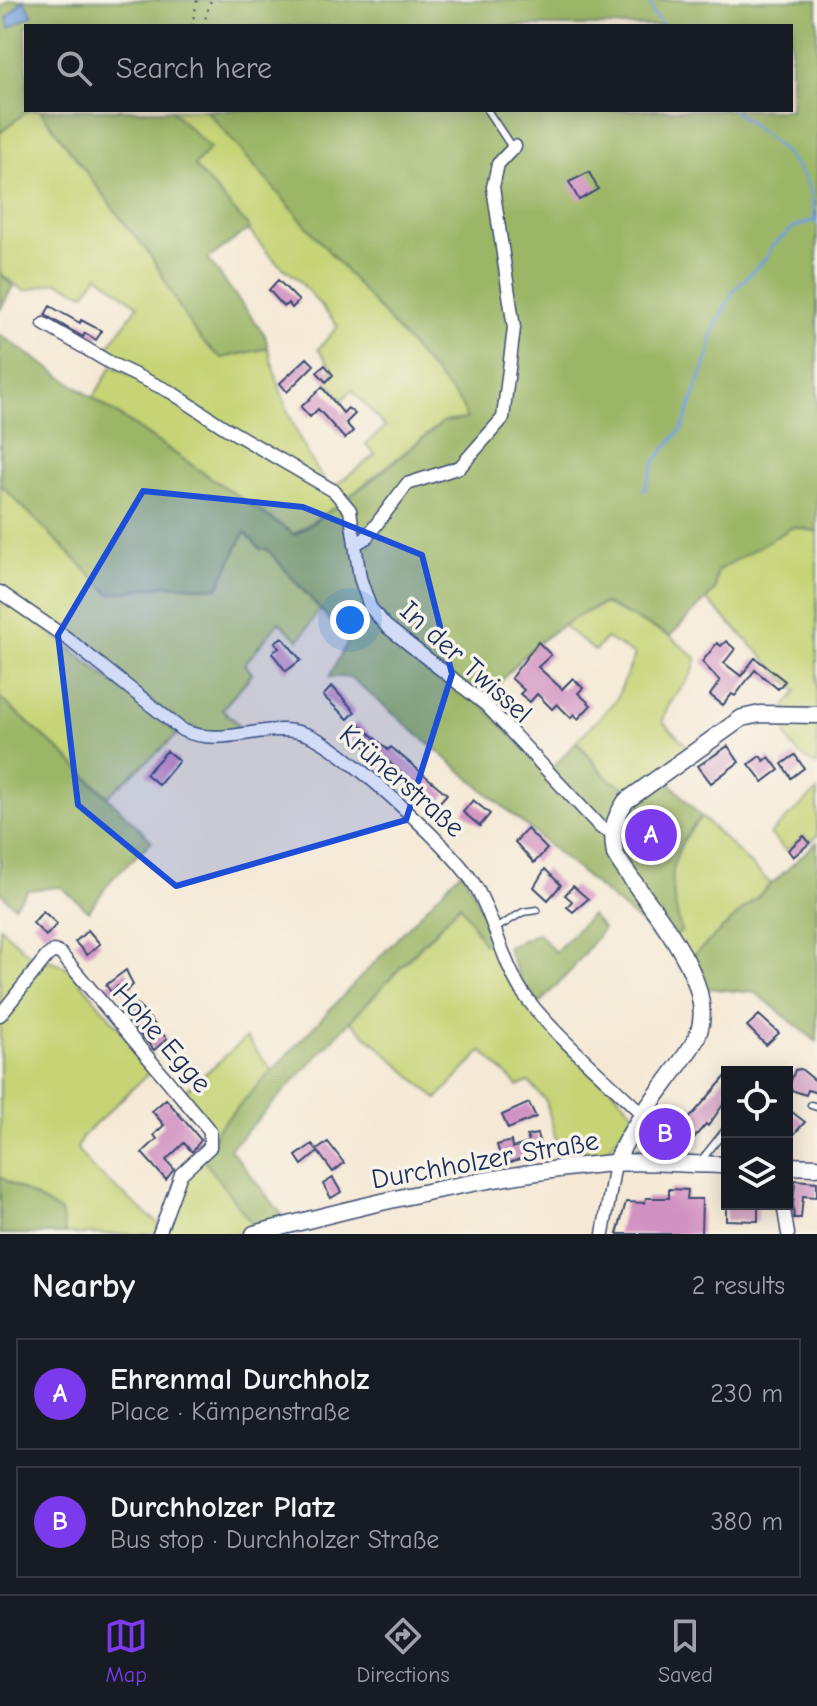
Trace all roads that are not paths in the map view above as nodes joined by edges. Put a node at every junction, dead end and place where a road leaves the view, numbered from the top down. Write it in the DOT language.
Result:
graph roads {
  1 [pos="488,112"];
  2 [pos="514,148"];
  3 [pos="44,324"];
  4 [pos="357,543"];
  5 [pos="0,592"];
  6 [pos="817,715"];
  7 [pos="611,831"];
  8 [pos="537,910"];
  9 [pos="495,929"];
  10 [pos="0,1015"];
  11 [pos="642,1114"];
  12 [pos="721,1135"];
  13 [pos="615,1163"];
  14 [pos="673,1164"];
  15 [pos="697,1165"];
  16 [pos="721,1165"];
  17 [pos="793,1166"];
  18 [pos="817,1167"];
  19 [pos="784,1210"];
  20 [pos="159,1234"];
  21 [pos="254,1234"];
  22 [pos="603,1234"];
  23 [pos="788,1234"];
  1 -- 2 [label="lane"];
  2 -- 4 [label="street"];
  3 -- 4 [label="street, In der Twissel"];
  4 -- 7 [label="street, In der Twissel"];
  5 -- 9 [label="street, Krünerstraße"];
  6 -- 7 [label="street"];
  7 -- 11 [label="street"];
  8 -- 9 [label="lane"];
  9 -- 11 [label="street, Krünerstraße"];
  10 -- 20 [label="street, Hohe Egge"];
  11 -- 13 [label="street"];
  11 -- 14 [label="lane"];
  12 -- 15 [label="lane"];
  13 -- 14 [label="street, Durchholzer Straße"];
  13 -- 21 [label="street, Durchholzer Straße"];
  13 -- 22 [label="street"];
  14 -- 15 [label="street, Durchholzer Straße"];
  15 -- 16 [label="street, Durchholzer Straße"];
  17 -- 18 [label="street"];
  19 -- 23 [label="street"];
}
